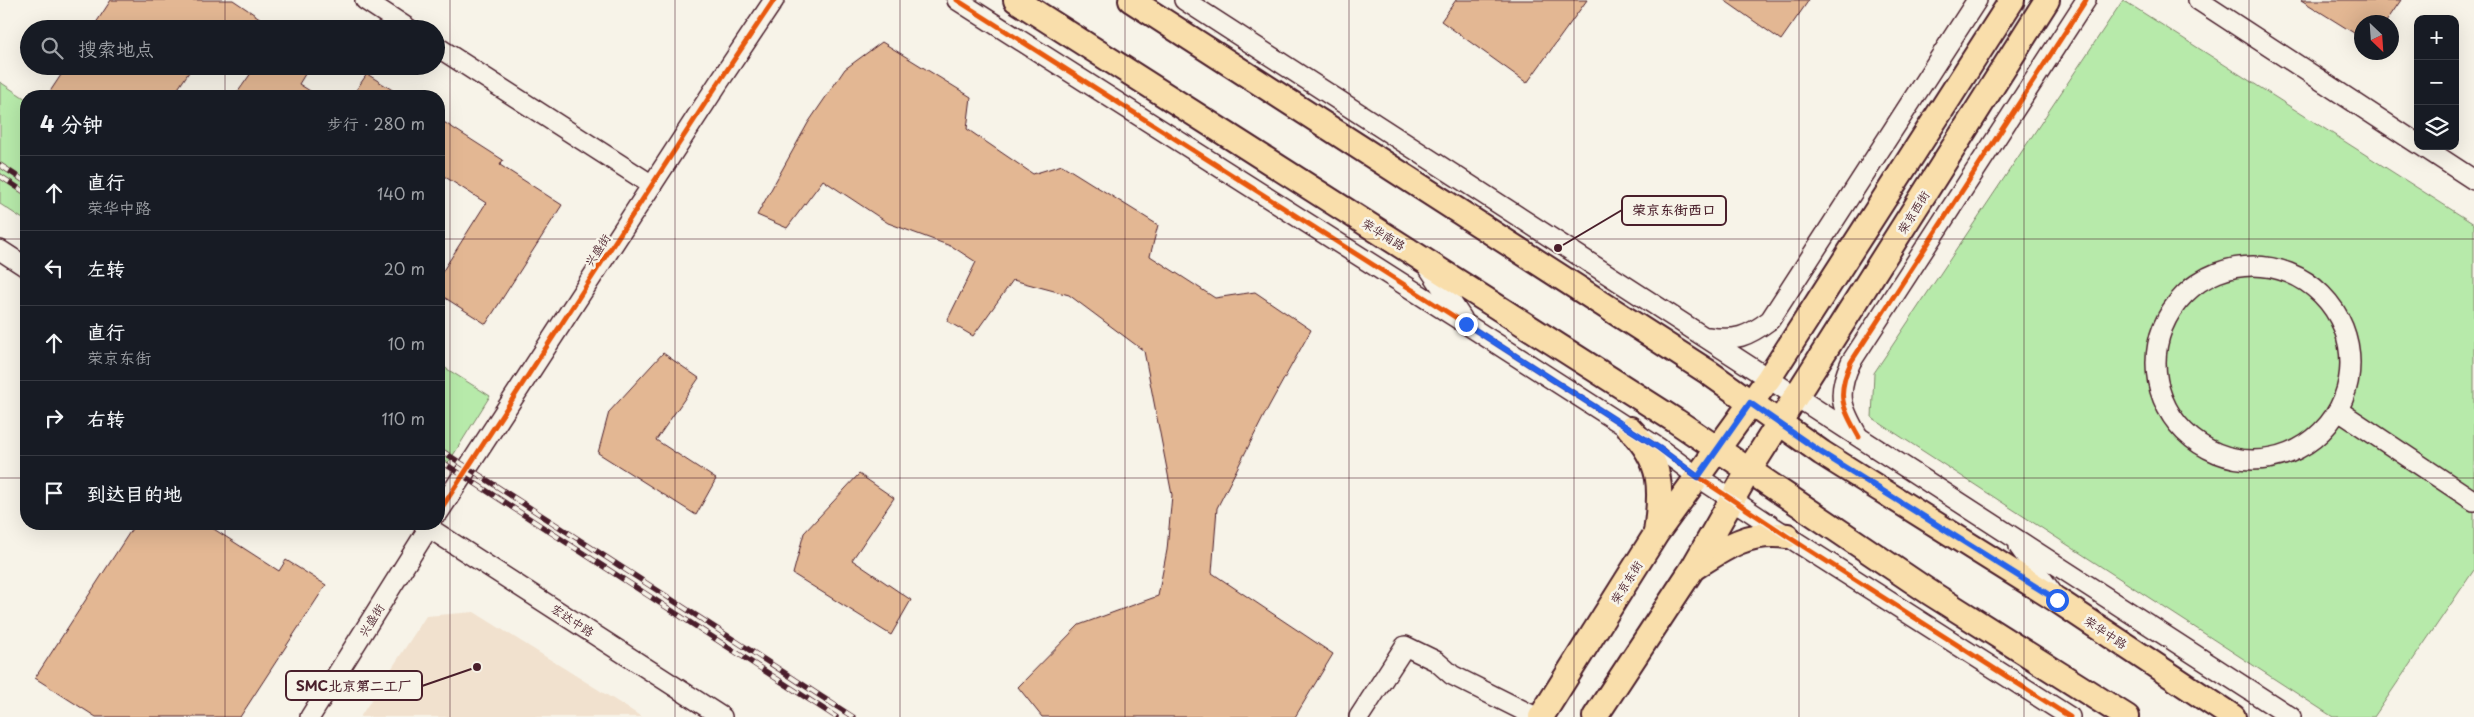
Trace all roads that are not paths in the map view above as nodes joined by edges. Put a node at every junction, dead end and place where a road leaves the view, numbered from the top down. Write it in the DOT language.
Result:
graph roads {
  1 [pos="365,0"];
  2 [pos="774,0"];
  3 [pos="957,0"];
  4 [pos="1016,0"];
  5 [pos="1184,0"];
  6 [pos="1977,0"];
  7 [pos="2012,0"];
  8 [pos="2048,0"];
  9 [pos="2086,0"];
  10 [pos="2198,0"];
  11 [pos="1137,2"];
  12 [pos="395,20"];
  13 [pos="445,52"];
  14 [pos="2414,141"];
  15 [pos="2428,150"];
  16 [pos="2474,180"];
  17 [pos="652,185"];
  18 [pos="0,250"];
  19 [pos="1423,259"];
  20 [pos="20,263"];
  21 [pos="1466,324"];
  22 [pos="1705,337"];
  23 [pos="1769,378"];
  24 [pos="1797,396"];
  25 [pos="1750,403"];
  26 [pos="2339,411"];
  27 [pos="1779,424"];
  28 [pos="1630,429"];
  29 [pos="1859,437"];
  30 [pos="1717,450"];
  31 [pos="1748,472"];
  32 [pos="1698,477"];
  33 [pos="1732,499"];
  34 [pos="445,501"];
  35 [pos="2474,501"];
  36 [pos="426,530"];
  37 [pos="443,530"];
  38 [pos="1656,534"];
  39 [pos="1787,536"];
  40 [pos="2012,537"];
  41 [pos="1693,568"];
  42 [pos="2057,600"];
  43 [pos="310,717"];
  44 [pos="722,717"];
  45 [pos="1359,717"];
  46 [pos="1536,717"];
  47 [pos="1542,717"];
  48 [pos="1595,717"];
  49 [pos="2070,717"];
  50 [pos="2126,717"];
  51 [pos="2233,717"];
  52 [pos="2291,717"];
  1 -- 12 [label="street"];
  2 -- 17 [label="street, 兴盛街"];
  3 -- 21 [label="street"];
  4 -- 19 [label="main road, 荣华南路"];
  5 -- 22 [label="street"];
  6 -- 22 [label="street"];
  7 -- 23 [label="main road"];
  8 -- 24 [label="main road, 荣京西街"];
  9 -- 29 [label="street"];
  10 -- 14 [label="street"];
  11 -- 25 [label="main road"];
  13 -- 17 [label="street"];
  15 -- 16 [label="street"];
  17 -- 34 [label="street, 兴盛街"];
  18 -- 20 [label="street"];
  19 -- 21 [label="street"];
  19 -- 30 [label="main road, 荣华南路"];
  21 -- 28 [label="street"];
  22 -- 23 [label="street"];
  23 -- 24 [label="street"];
  23 -- 25 [label="main road"];
  24 -- 27 [label="main road, 荣京西街"];
  24 -- 29 [label="street"];
  25 -- 27 [label="main road, 荣华中路"];
  25 -- 30 [label="main road, 荣京东街"];
  26 -- 26 [label="street"];
  26 -- 35 [label="street"];
  27 -- 31 [label="main road, 荣京西街"];
  27 -- 42 [label="main road, 荣华中路"];
  28 -- 32 [label="street"];
  28 -- 38 [label="main road"];
  29 -- 40 [label="street"];
  30 -- 31 [label="main road, 荣华南路"];
  30 -- 32 [label="main road, 荣京东街"];
  31 -- 33 [label="main road"];
  31 -- 50 [label="main road"];
  32 -- 33 [label="street"];
  32 -- 38 [label="main road, 荣京东街"];
  33 -- 39 [label="street"];
  33 -- 41 [label="main road"];
  36 -- 43 [label="street, 兴盛街"];
  37 -- 44 [label="street, 宏达中路"];
  38 -- 47 [label="main road, 荣京东街"];
  39 -- 41 [label="main road"];
  39 -- 49 [label="street"];
  40 -- 42 [label="street"];
  40 -- 52 [label="street"];
  41 -- 48 [label="main road"];
  42 -- 51 [label="main road, 荣华中路"];
  45 -- 46 [label="street"];
}
